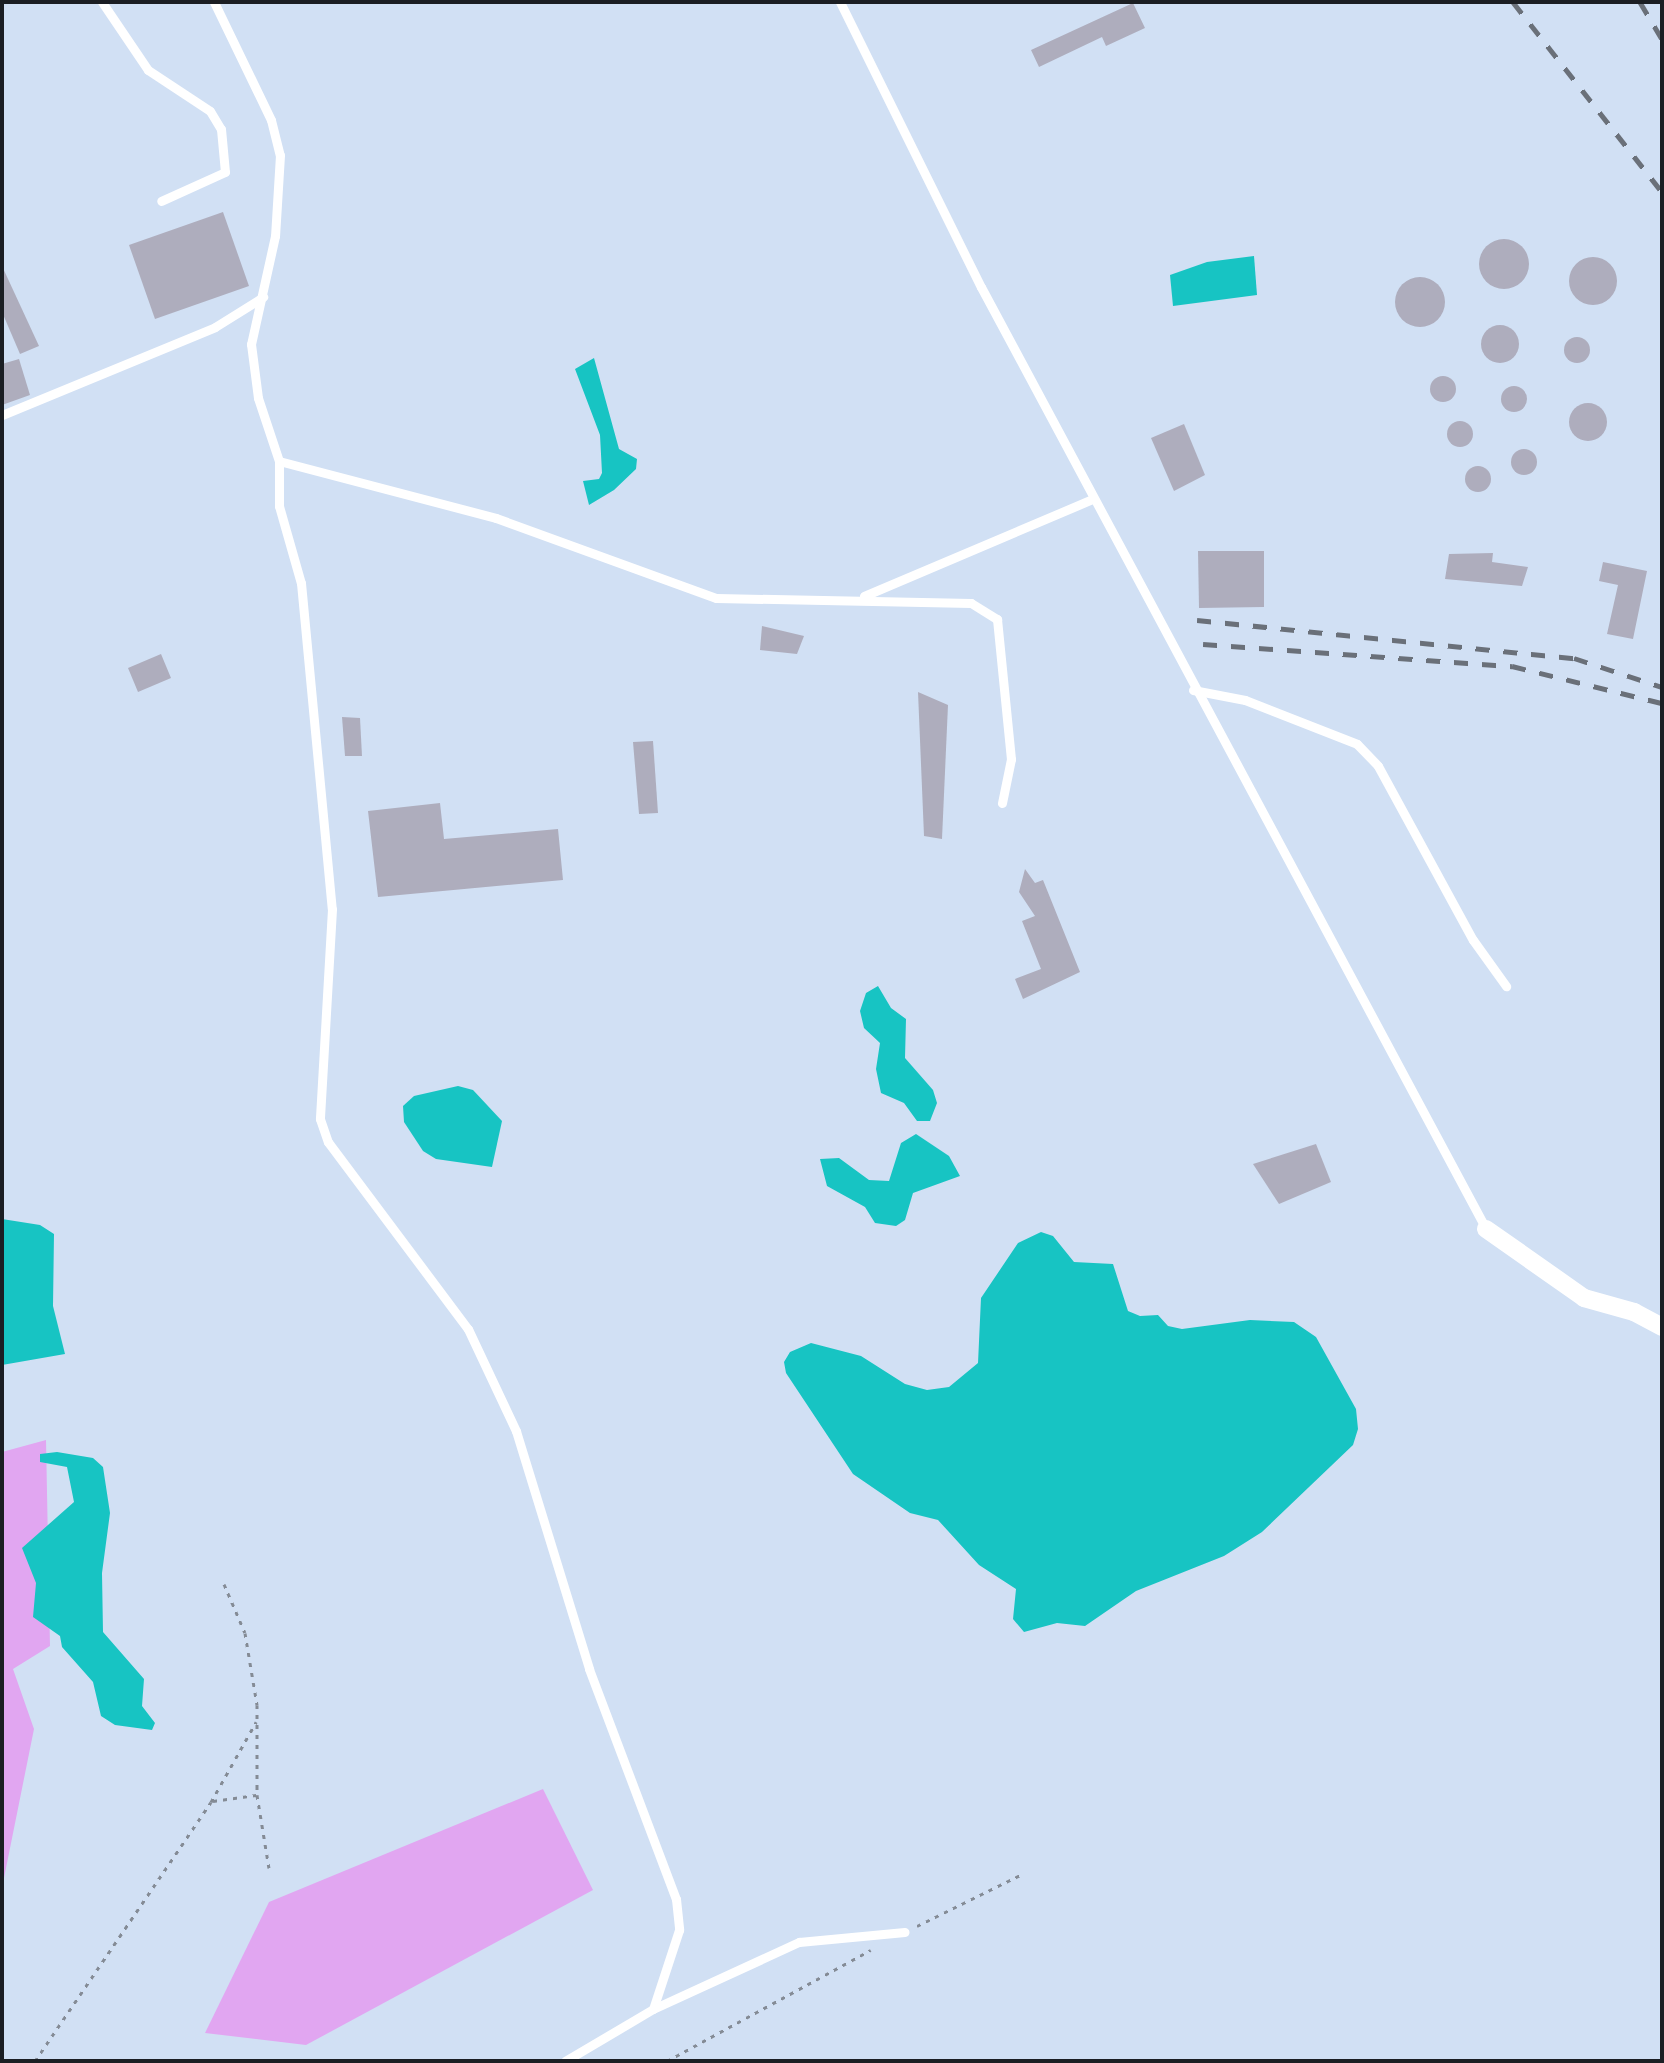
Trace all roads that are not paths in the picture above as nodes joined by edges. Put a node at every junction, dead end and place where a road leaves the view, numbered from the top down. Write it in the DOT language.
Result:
graph roads {
  1 [pos="102,2"];
  2 [pos="214,2"];
  3 [pos="840,2"];
  4 [pos="161,201"];
  5 [pos="263,297"];
  6 [pos="2,415"];
  7 [pos="279,461"];
  8 [pos="1093,499"];
  9 [pos="862,597"];
  10 [pos="1193,690"];
  11 [pos="1002,803"];
  12 [pos="1506,986"];
  13 [pos="1486,1229"];
  14 [pos="1662,1327"];
  15 [pos="905,1932"];
  16 [pos="653,2009"];
  17 [pos="565,2061"];
  1 -- 4 [label="lane"];
  2 -- 5 [label="lane"];
  3 -- 8 [label="lane"];
  5 -- 6 [label="lane"];
  5 -- 7 [label="lane"];
  7 -- 9 [label="lane"];
  7 -- 16 [label="lane"];
  8 -- 9 [label="lane"];
  8 -- 10 [label="lane"];
  9 -- 11 [label="lane"];
  10 -- 12 [label="lane"];
  10 -- 13 [label="lane"];
  13 -- 14 [label="street"];
  15 -- 16 [label="lane"];
  16 -- 17 [label="lane"];
}
